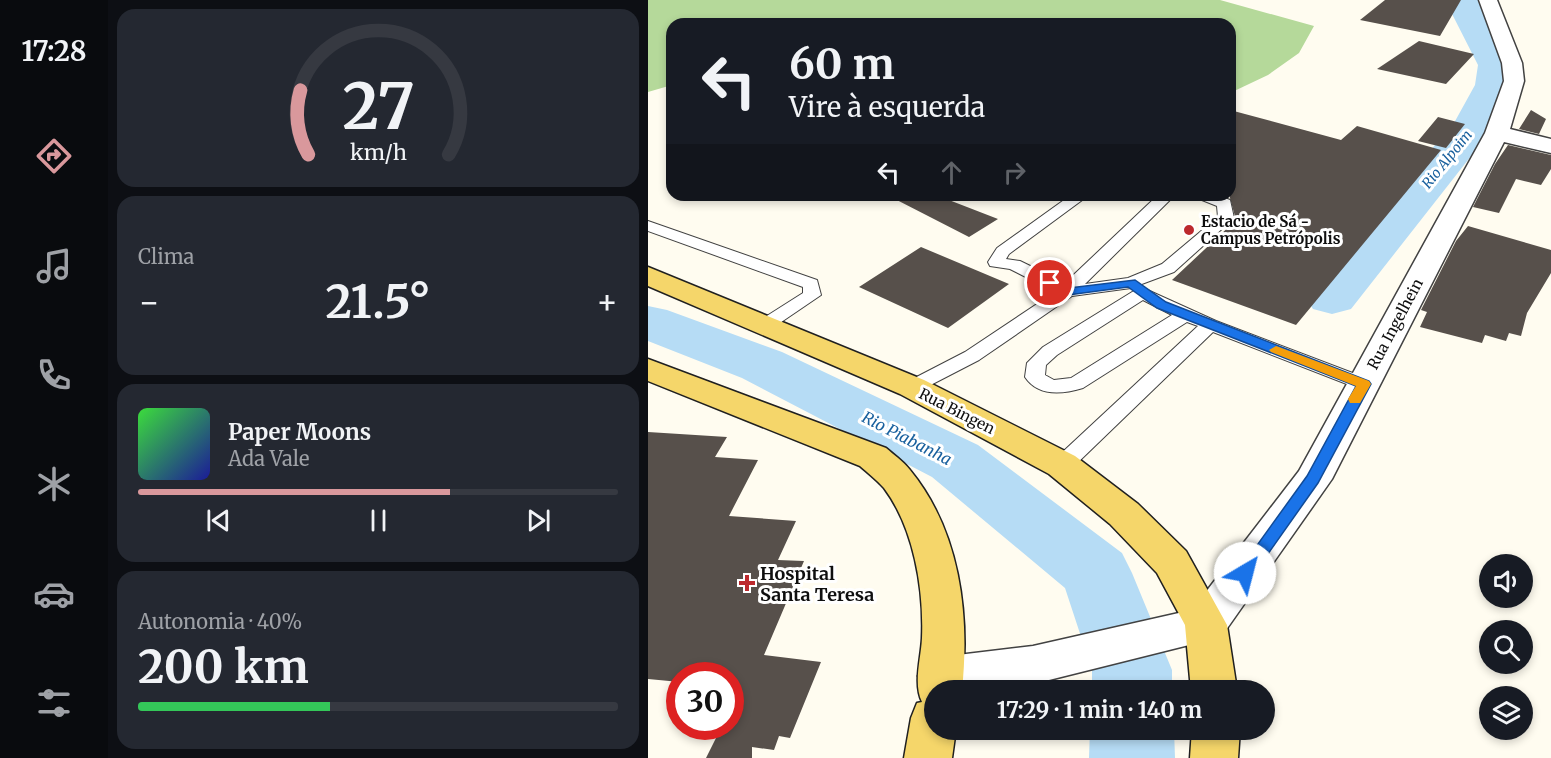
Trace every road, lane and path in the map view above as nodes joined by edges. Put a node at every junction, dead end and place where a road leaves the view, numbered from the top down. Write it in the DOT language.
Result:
graph roads {
  1 [pos="1488,0"];
  2 [pos="1497,133"];
  3 [pos="1551,146"];
  4 [pos="1073,201"];
  5 [pos="1161,201"];
  6 [pos="1219,201"];
  7 [pos="648,226"];
  8 [pos="648,276"];
  9 [pos="1137,288"];
  10 [pos="1068,291"];
  11 [pos="1185,315"];
  12 [pos="765,325"];
  13 [pos="1210,325"];
  14 [pos="648,369"];
  15 [pos="1364,384"];
  16 [pos="912,387"];
  17 [pos="1062,465"];
  18 [pos="1206,625"];
  19 [pos="940,680"];
  20 [pos="984,680"];
  21 [pos="1213,680"];
  22 [pos="931,740"];
  23 [pos="1215,740"];
  24 [pos="928,758"];
  25 [pos="1214,758"];
  1 -- 2 [label="street, Rua Ingelhein"];
  2 -- 3 [label="street"];
  2 -- 15 [label="street, Rua Ingelhein"];
  4 -- 10 [label="lane"];
  5 -- 10 [label="lane"];
  6 -- 9 [label="lane"];
  7 -- 12 [label="lane"];
  8 -- 12 [label="main road, Rua Bingen"];
  9 -- 10 [label="lane"];
  9 -- 11 [label="lane"];
  9 -- 11 [label="lane"];
  10 -- 16 [label="lane"];
  11 -- 13 [label="lane"];
  12 -- 16 [label="main road, Rua Bingen"];
  13 -- 15 [label="lane"];
  13 -- 17 [label="lane"];
  14 -- 19 [label="main road"];
  15 -- 18 [label="street, Rua Ingelhein"];
  16 -- 17 [label="main road, Rua Bingen"];
  17 -- 18 [label="main road, Rua Bingen"];
  18 -- 20 [label="street"];
  18 -- 21 [label="main road"];
  22 -- 24 [label="main road"];
  23 -- 25 [label="main road"];
}
